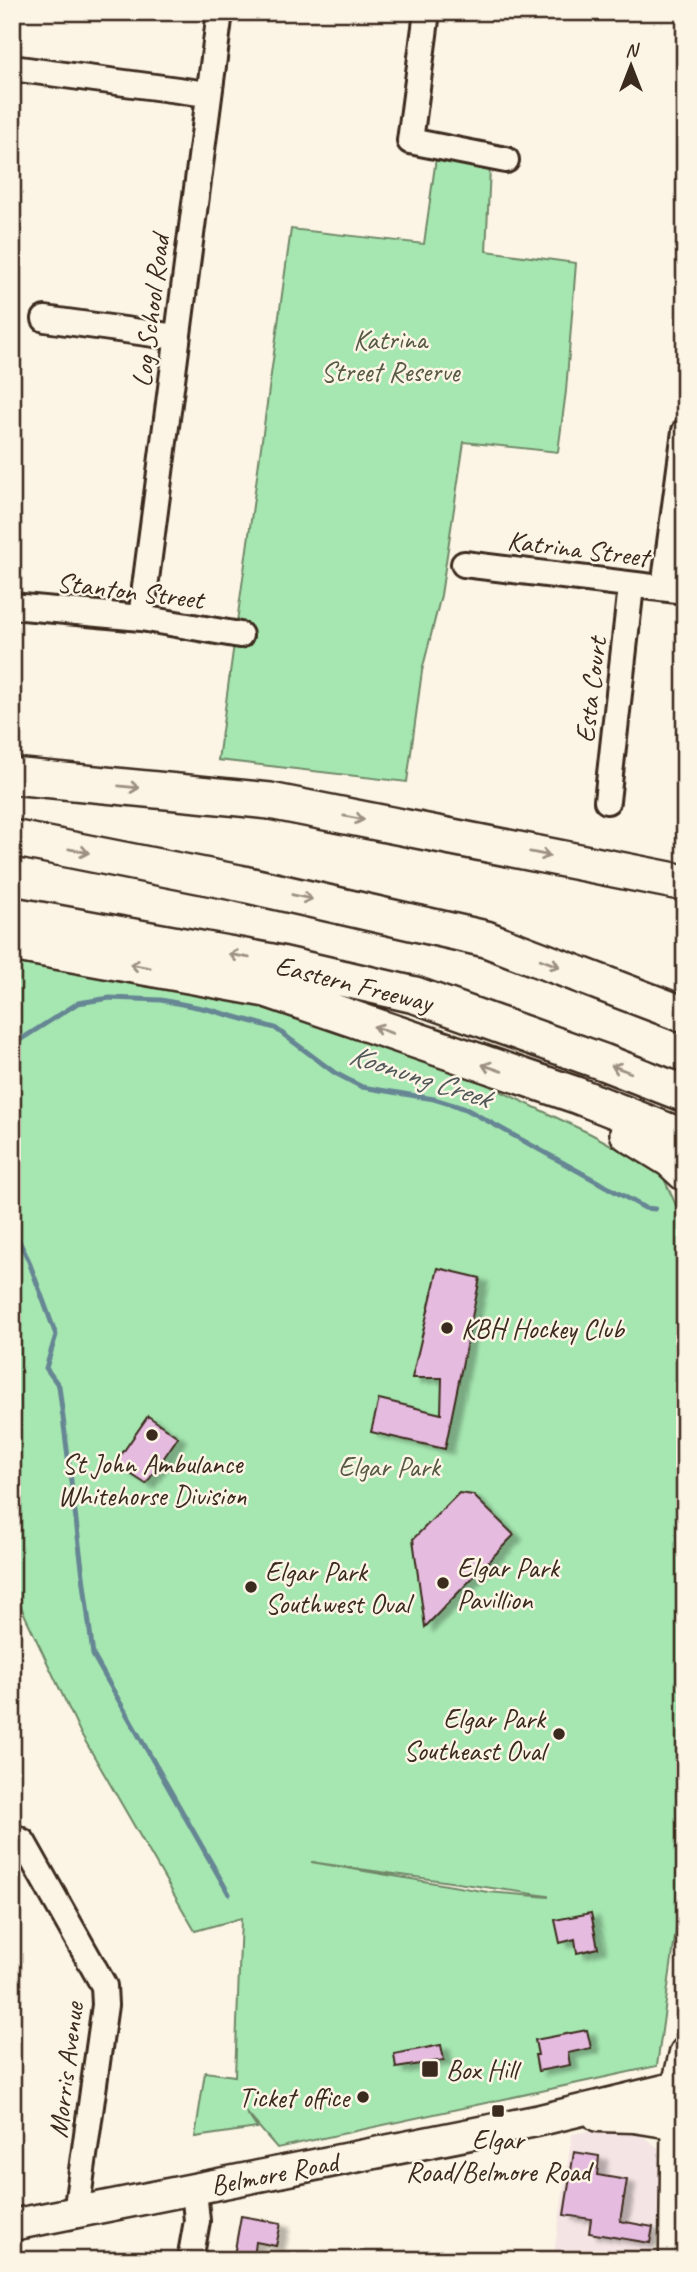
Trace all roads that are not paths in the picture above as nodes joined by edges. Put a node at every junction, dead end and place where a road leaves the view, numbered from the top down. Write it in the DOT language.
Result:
graph roads {
  1 [pos="220,12"];
  2 [pos="427,12"];
  3 [pos="12,68"];
  4 [pos="208,94"];
  5 [pos="506,160"];
  6 [pos="45,319"];
  7 [pos="176,337"];
  8 [pos="685,431"];
  9 [pos="464,564"];
  10 [pos="631,586"];
  11 [pos="674,590"];
  12 [pos="12,606"];
  13 [pos="141,618"];
  14 [pos="240,635"];
  15 [pos="12,776"];
  16 [pos="607,801"];
  17 [pos="12,838"];
  18 [pos="682,882"];
  19 [pos="12,915"];
  20 [pos="12,943"];
  21 [pos="685,1015"];
  22 [pos="536,1083"];
  23 [pos="685,1094"];
  24 [pos="685,1138"];
  25 [pos="685,1173"];
  26 [pos="12,1836"];
  27 [pos="685,2053"];
  28 [pos="681,2104"];
  29 [pos="685,2182"];
  30 [pos="194,2189"];
  31 [pos="76,2213"];
  32 [pos="12,2225"];
  33 [pos="678,2255"];
  34 [pos="190,2260"];
  1 -- 4 [label="street, Log School Road"];
  2 -- 5 [label="street"];
  3 -- 4 [label="street"];
  4 -- 7 [label="street, Log School Road"];
  6 -- 7 [label="street"];
  7 -- 13 [label="street, Log School Road"];
  8 -- 11 [label="street"];
  9 -- 10 [label="street, Katrina Street"];
  10 -- 11 [label="street, Katrina Street"];
  10 -- 16 [label="street, Esta Court"];
  12 -- 13 [label="street, Stanton Street"];
  13 -- 14 [label="street, Stanton Street"];
  15 -- 18 [label="highway, one-way"];
  17 -- 21 [label="highway, one-way"];
  23 -- 19 [label="highway, Eastern Freeway, one-way"];
  22 -- 20 [label="highway, one-way"];
  22 -- 24 [label="highway"];
  22 -- 25 [label="highway"];
  26 -- 31 [label="street, Morris Avenue"];
  27 -- 28 [label="main road"];
  28 -- 30 [label="main road, Belmore Road"];
  28 -- 33 [label="main road"];
  29 -- 33 [label="main road"];
  30 -- 31 [label="main road, Belmore Road"];
  30 -- 34 [label="street"];
  31 -- 32 [label="main road, Belmore Road"];
}
